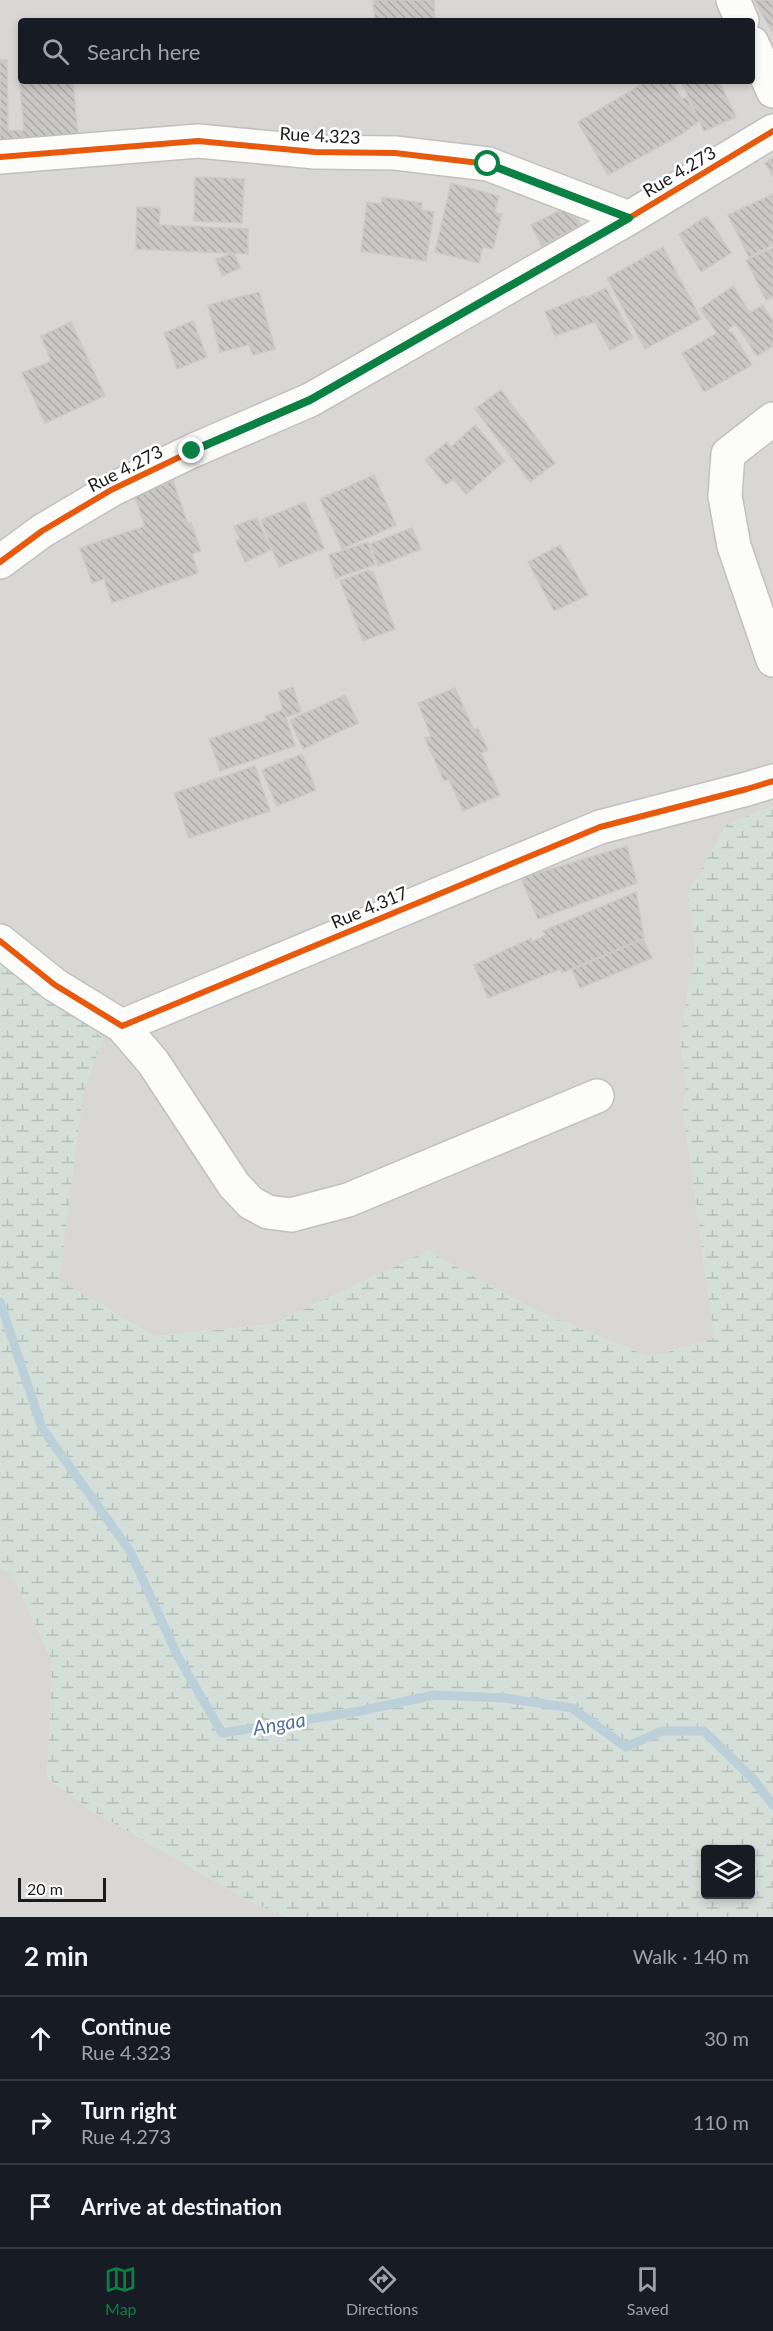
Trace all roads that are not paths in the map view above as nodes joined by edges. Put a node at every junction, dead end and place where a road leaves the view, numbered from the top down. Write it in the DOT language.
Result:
graph roads {
  1 [pos="733,0"];
  2 [pos="741,18"];
  3 [pos="755,50"];
  4 [pos="773,91"];
  5 [pos="773,131"];
  6 [pos="0,157"];
  7 [pos="629,218"];
  8 [pos="773,419"];
  9 [pos="0,562"];
  10 [pos="773,660"];
  11 [pos="773,781"];
  12 [pos="0,941"];
  13 [pos="122,1026"];
  14 [pos="597,1096"];
  1 -- 2 [label="street"];
  3 -- 4 [label="street"];
  5 -- 7 [label="street, Rue 4.273"];
  6 -- 7 [label="street, Rue 4.323"];
  7 -- 9 [label="street, Rue 4.273"];
  8 -- 10 [label="street"];
  11 -- 13 [label="street, Rue 4.317"];
  12 -- 13 [label="street"];
  13 -- 14 [label="street"];
}
